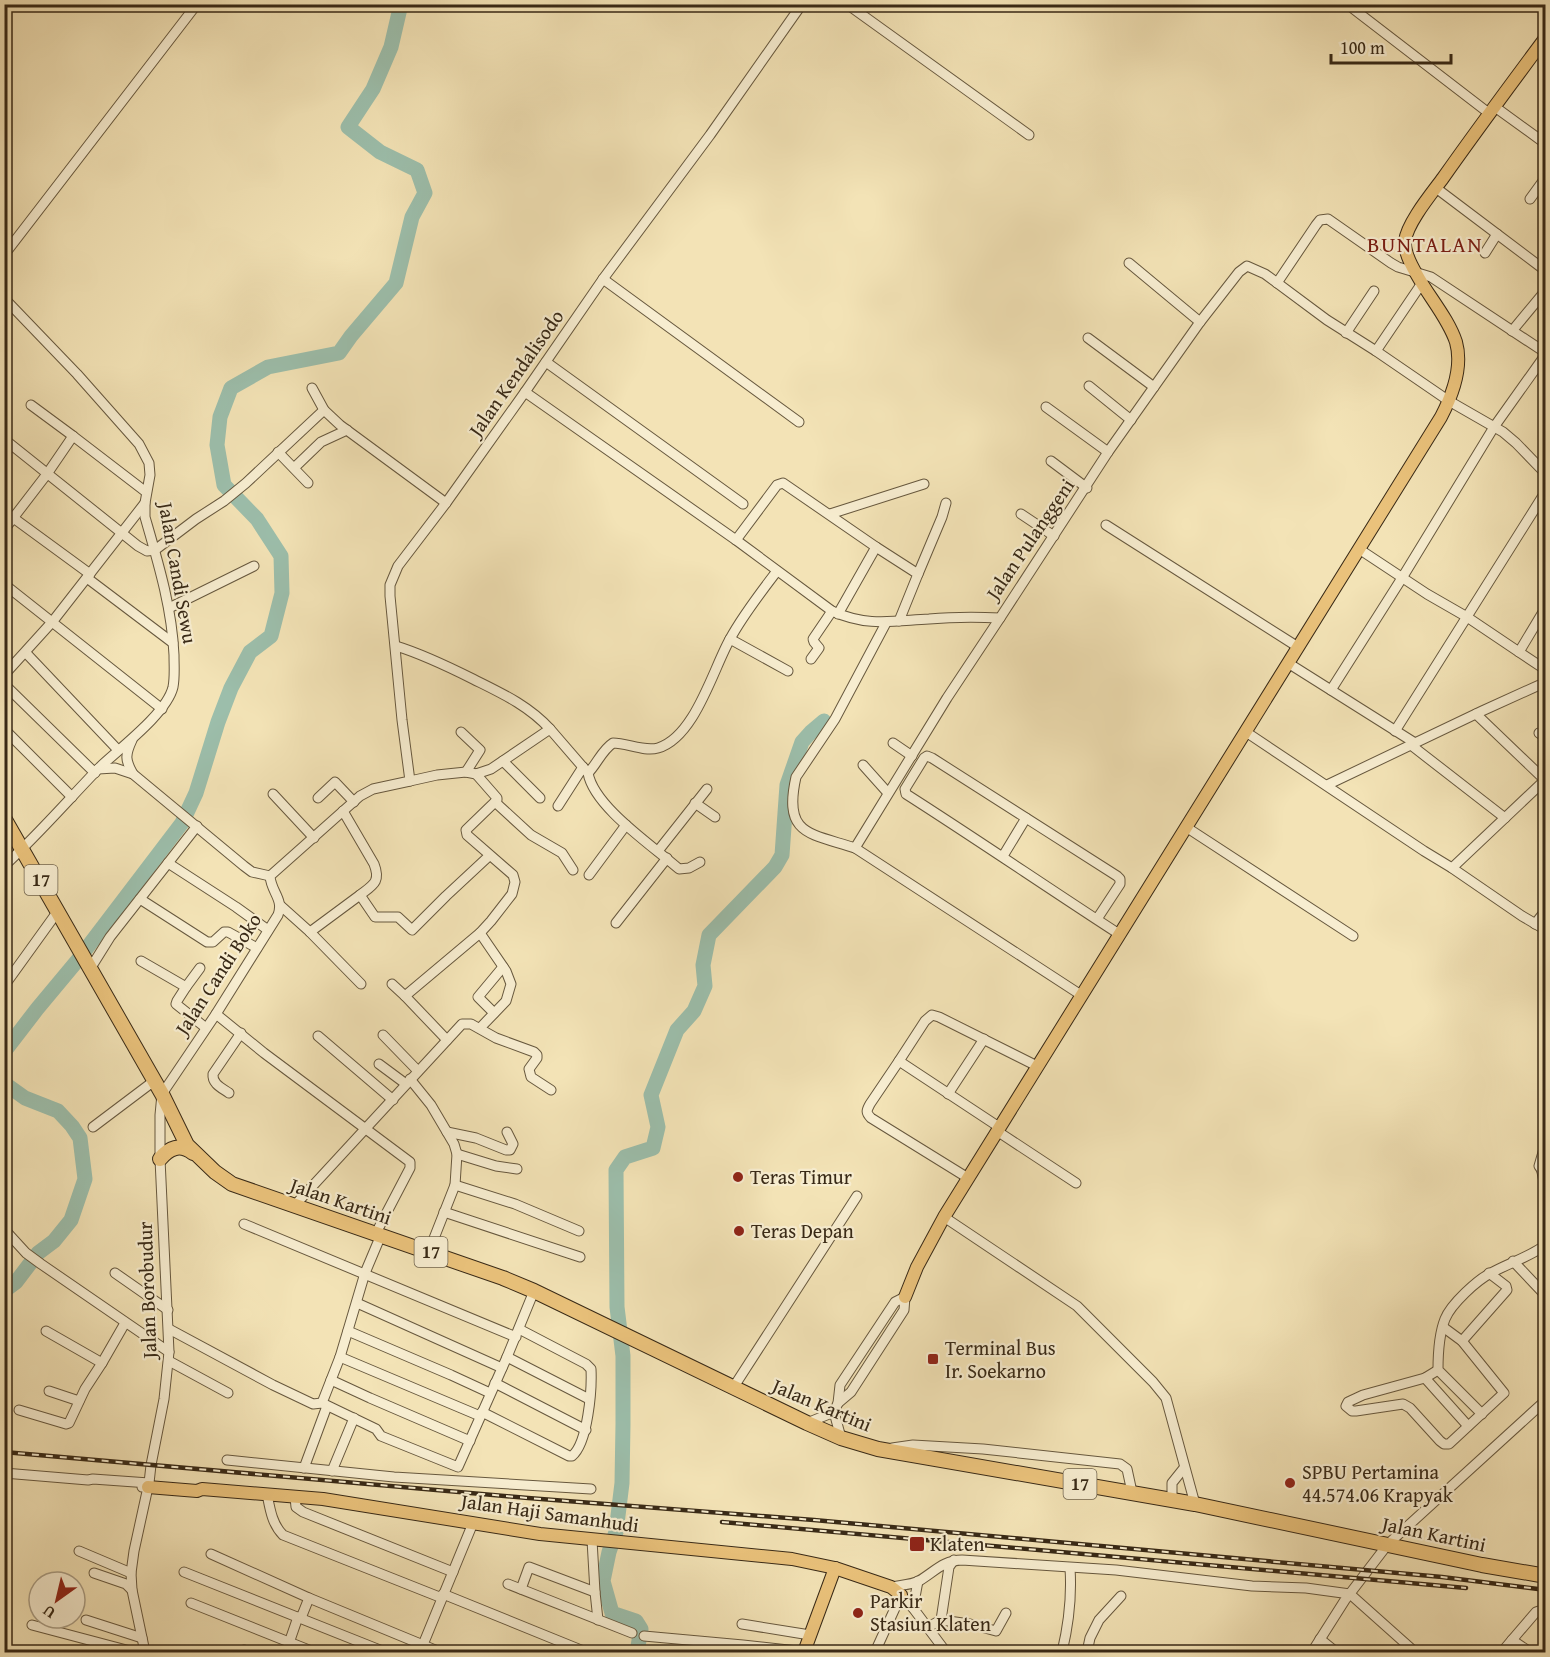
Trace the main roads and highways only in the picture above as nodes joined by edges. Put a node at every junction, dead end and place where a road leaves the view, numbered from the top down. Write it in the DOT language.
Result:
graph roads {
  1 [pos="1545,37"];
  2 [pos="4,818"];
  3 [pos="199,1158"];
  4 [pos="160,1160"];
  5 [pos="905,1297"];
  6 [pos="149,1485"];
  7 [pos="836,1568"];
  8 [pos="1545,1576"];
  9 [pos="901,1595"];
  10 [pos="805,1652"];
  1 -- 5 [label="main road"];
  2 -- 3 [label="highway, Jalan Kartini / 17"];
  3 -- 4 [label="highway"];
  3 -- 8 [label="highway, Jalan Kartini / 17"];
  6 -- 7 [label="main road, Jalan Haji Samanhudi"];
  7 -- 9 [label="main road, Jalan Haji Samanhudi"];
  7 -- 10 [label="main road"];
}
